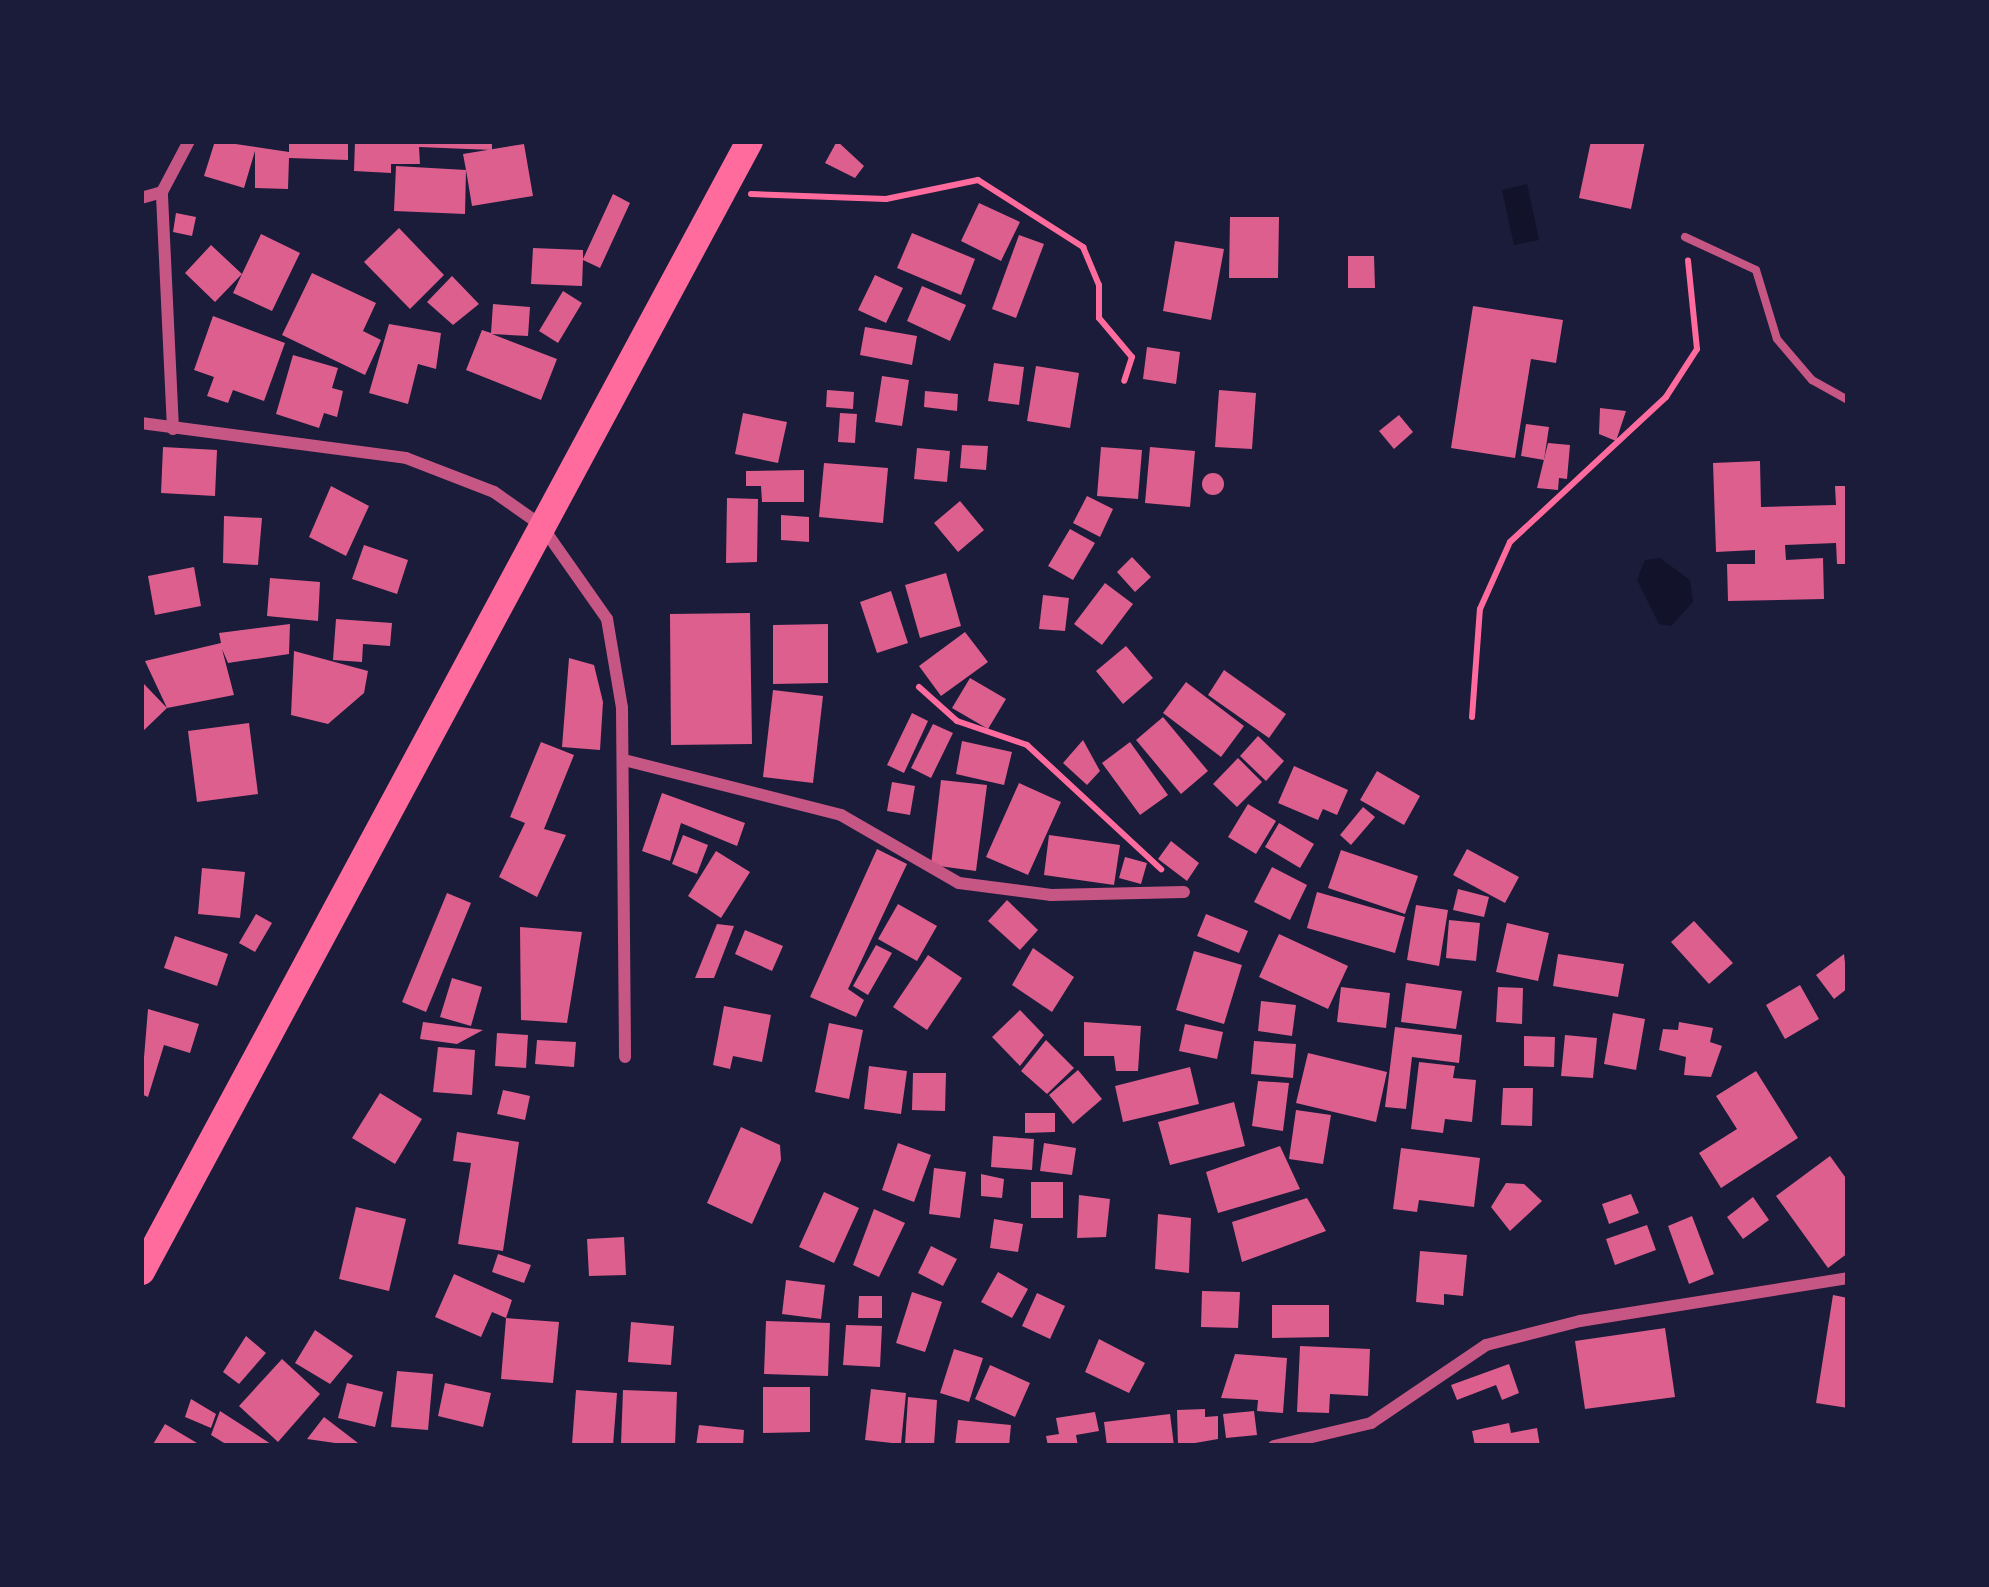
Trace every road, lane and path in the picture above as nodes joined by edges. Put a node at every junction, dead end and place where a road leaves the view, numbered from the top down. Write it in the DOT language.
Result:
graph roads {
  1 [pos="189,141"];
  2 [pos="749,141"];
  3 [pos="162,192"];
  4 [pos="724,193"];
  5 [pos="141,198"];
  6 [pos="1685,237"];
  7 [pos="1124,381"];
  8 [pos="1848,400"];
  9 [pos="141,423"];
  10 [pos="173,429"];
  11 [pos="542,525"];
  12 [pos="919,687"];
  13 [pos="1472,717"];
  14 [pos="628,761"];
  15 [pos="1184,892"];
  16 [pos="625,1058"];
  17 [pos="141,1271"];
  18 [pos="1848,1278"];
  19 [pos="1274,1446"];
  1 -- 3 [label="street"];
  2 -- 4 [label="highway"];
  3 -- 5 [label="street"];
  3 -- 10 [label="street"];
  4 -- 7 [label="path"];
  4 -- 11 [label="highway"];
  6 -- 8 [label="lane"];
  6 -- 13 [label="path"];
  9 -- 10 [label="street"];
  10 -- 11 [label="street"];
  11 -- 14 [label="street"];
  11 -- 17 [label="highway"];
  12 -- 15 [label="path"];
  14 -- 15 [label="street"];
  14 -- 16 [label="street"];
  18 -- 19 [label="street"];
}
